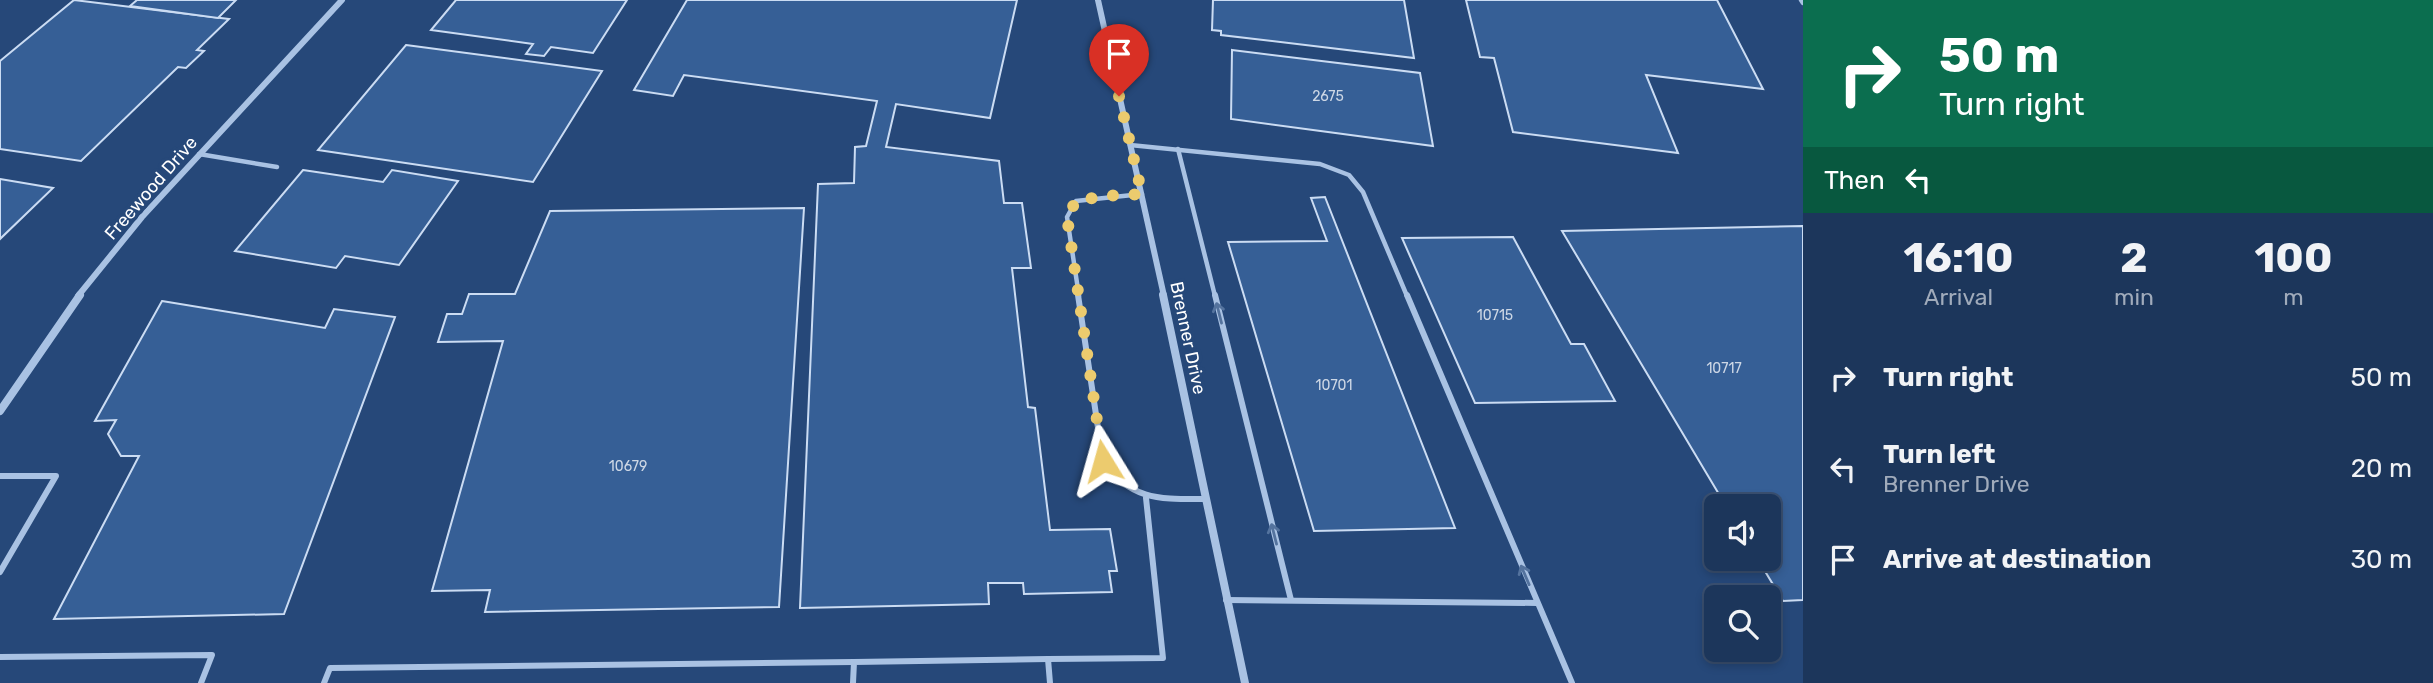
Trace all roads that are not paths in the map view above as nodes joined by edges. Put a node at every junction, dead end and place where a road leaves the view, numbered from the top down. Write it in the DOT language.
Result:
graph roads {
  1 [pos="342,0"];
  2 [pos="1098,0"];
  3 [pos="1130,145"];
  4 [pos="1178,149"];
  5 [pos="199,154"];
  6 [pos="277,167"];
  7 [pos="1142,194"];
  8 [pos="4,401"];
  9 [pos="0,411"];
  10 [pos="0,476"];
  11 [pos="1146,498"];
  12 [pos="1205,499"];
  13 [pos="0,572"];
  14 [pos="1226,600"];
  15 [pos="1291,600"];
  16 [pos="1537,603"];
  17 [pos="0,657"];
  18 [pos="1048,659"];
  19 [pos="854,662"];
  20 [pos="201,683"];
  21 [pos="324,683"];
  22 [pos="853,683"];
  23 [pos="1050,683"];
  24 [pos="1245,683"];
  25 [pos="1572,683"];
  1 -- 5 [label="street, Freewood Drive"];
  2 -- 3 [label="street, Brenner Drive"];
  3 -- 4 [label="lane"];
  3 -- 7 [label="street, Brenner Drive"];
  15 -- 4 [label="lane, one-way"];
  16 -- 4 [label="lane, one-way"];
  5 -- 6 [label="lane"];
  5 -- 8 [label="street, Freewood Drive"];
  7 -- 11 [label="lane"];
  7 -- 12 [label="street, Brenner Drive"];
  8 -- 9 [label="street, Freewood Drive"];
  10 -- 13 [label="lane"];
  11 -- 12 [label="lane"];
  11 -- 18 [label="lane"];
  12 -- 14 [label="street, Brenner Drive"];
  14 -- 15 [label="lane"];
  14 -- 24 [label="street, Brenner Drive"];
  15 -- 16 [label="lane"];
  16 -- 25 [label="lane"];
  17 -- 20 [label="lane"];
  18 -- 19 [label="lane"];
  18 -- 23 [label="lane"];
  19 -- 21 [label="lane"];
  19 -- 22 [label="lane"];
}
